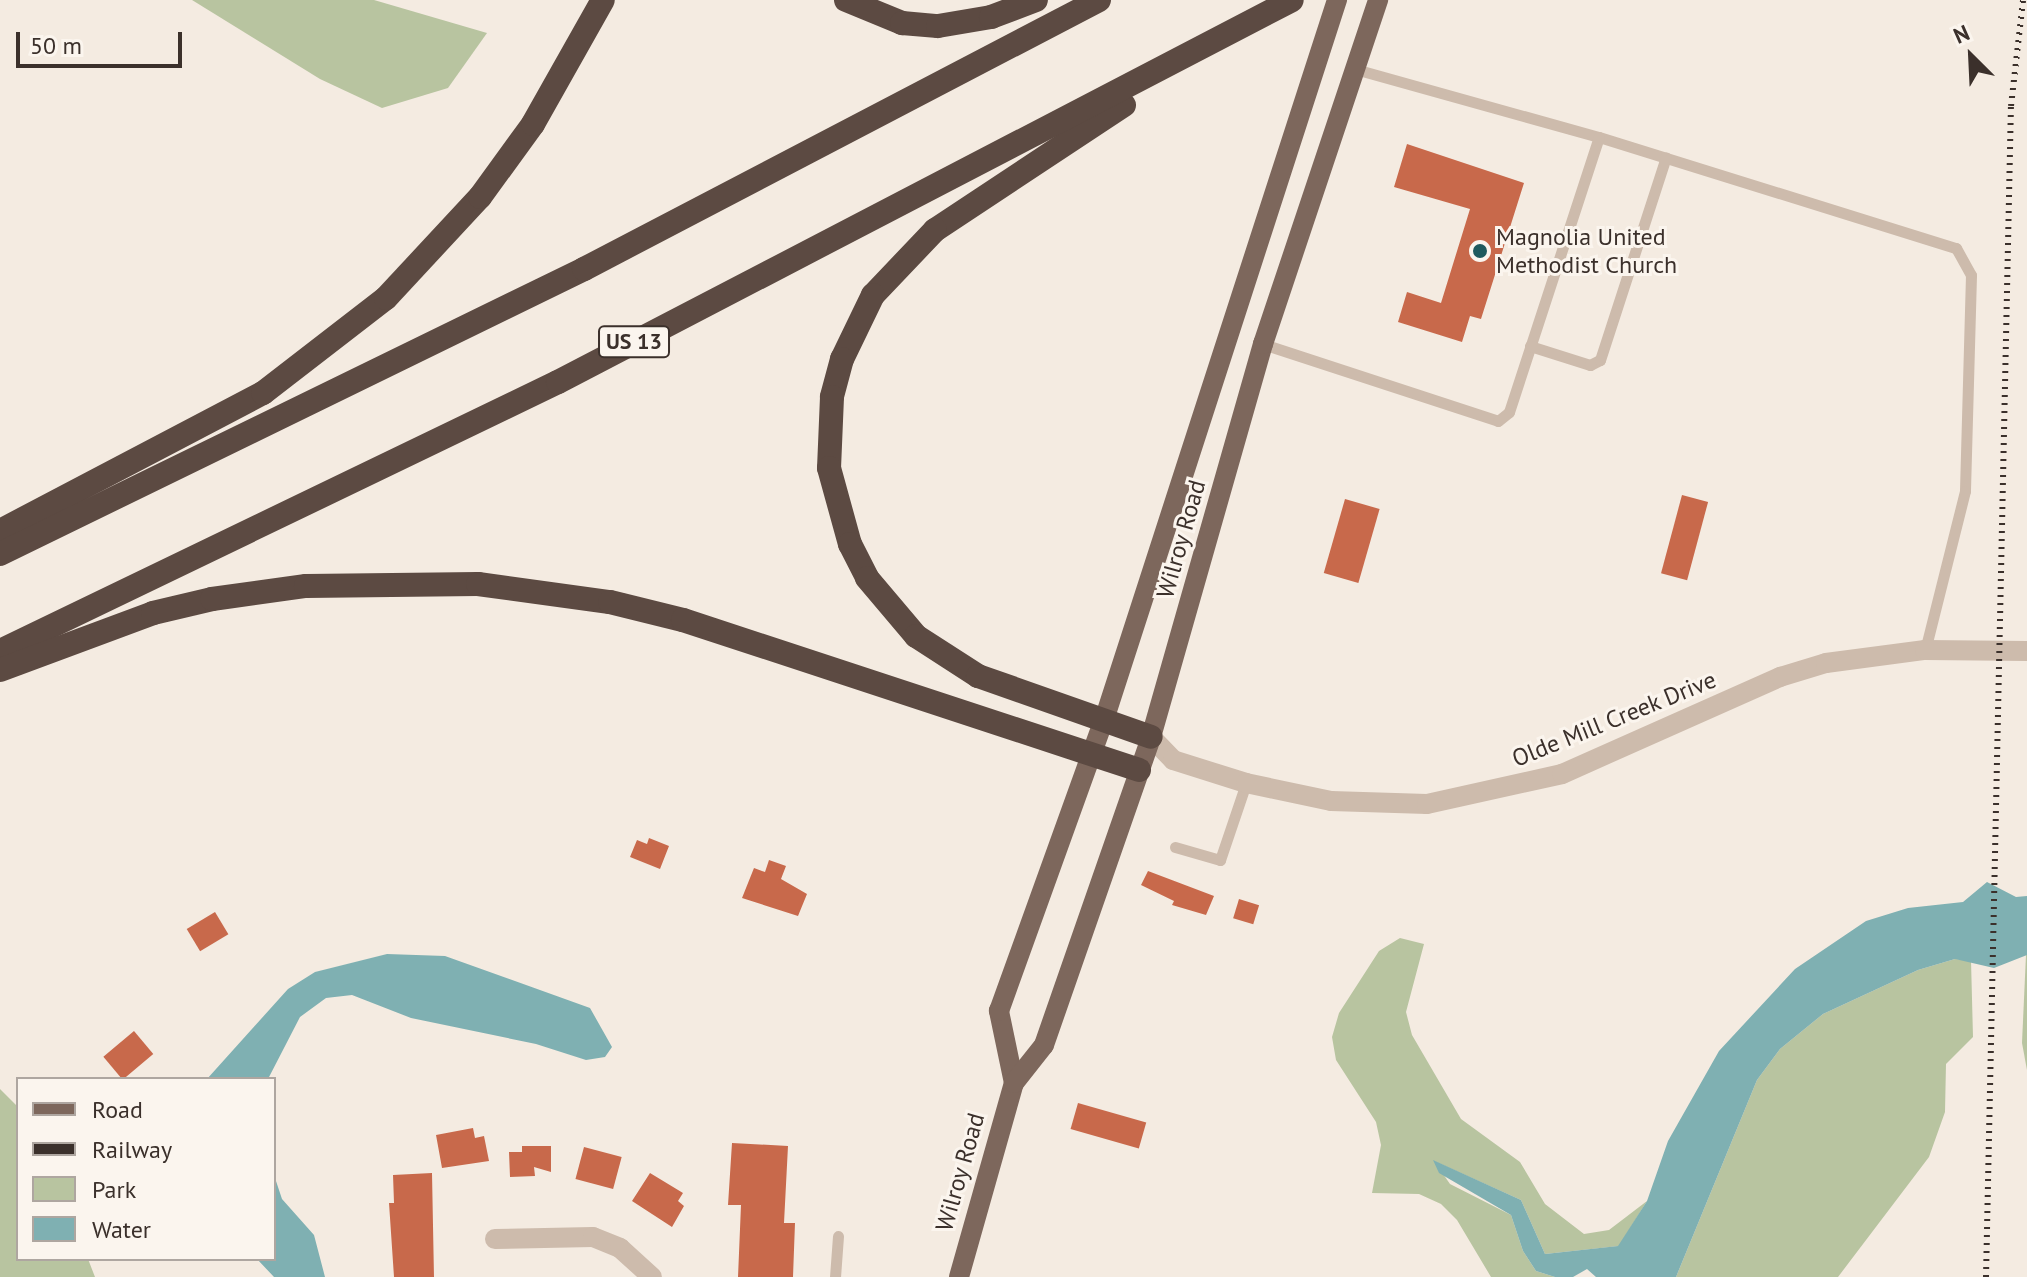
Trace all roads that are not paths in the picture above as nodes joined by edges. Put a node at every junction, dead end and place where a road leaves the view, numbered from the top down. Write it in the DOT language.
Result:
graph roads {
  1 [pos="603,0"];
  2 [pos="846,0"];
  3 [pos="1036,0"];
  4 [pos="1099,0"];
  5 [pos="1292,0"];
  6 [pos="1337,0"];
  7 [pos="1378,0"];
  8 [pos="1260,18"];
  9 [pos="1355,69"];
  10 [pos="1599,137"];
  11 [pos="1666,157"];
  12 [pos="1263,344"];
  13 [pos="1530,346"];
  14 [pos="0,531"];
  15 [pos="0,554"];
  16 [pos="1925,650"];
  17 [pos="0,651"];
  18 [pos="2027,651"];
  19 [pos="0,670"];
  20 [pos="1104,720"];
  21 [pos="1151,737"];
  22 [pos="1091,754"];
  23 [pos="1173,760"];
  24 [pos="1139,770"];
  25 [pos="1246,783"];
  26 [pos="1175,847"];
  27 [pos="1014,1083"];
  28 [pos="838,1236"];
  29 [pos="495,1239"];
  30 [pos="652,1277"];
  31 [pos="835,1277"];
  32 [pos="959,1277"];
  1 -- 14 [label="highway"];
  2 -- 3 [label="highway"];
  4 -- 15 [label="highway"];
  5 -- 8 [label="highway, US 13"];
  6 -- 20 [label="main road, Wilroy Road"];
  7 -- 9 [label="main road, Wilroy Road"];
  8 -- 17 [label="highway, US 13"];
  8 -- 20 [label="highway"];
  9 -- 10 [label="lane"];
  9 -- 12 [label="main road, Wilroy Road"];
  10 -- 11 [label="lane"];
  10 -- 13 [label="lane"];
  11 -- 13 [label="lane"];
  11 -- 16 [label="lane"];
  12 -- 13 [label="lane"];
  12 -- 21 [label="main road, Wilroy Road"];
  16 -- 18 [label="street, Olde Mill Creek Drive"];
  16 -- 25 [label="street, Olde Mill Creek Drive"];
  19 -- 22 [label="highway"];
  20 -- 21 [label="highway"];
  20 -- 22 [label="main road, Wilroy Road"];
  21 -- 23 [label="street, Olde Mill Creek Drive"];
  21 -- 24 [label="main road, Wilroy Road"];
  22 -- 24 [label="highway"];
  22 -- 27 [label="main road, Wilroy Road"];
  23 -- 24 [label="street"];
  23 -- 25 [label="street, Olde Mill Creek Drive"];
  24 -- 27 [label="main road, Wilroy Road"];
  25 -- 26 [label="lane"];
  27 -- 32 [label="main road, Wilroy Road"];
  28 -- 31 [label="lane"];
  29 -- 30 [label="street"];
}
